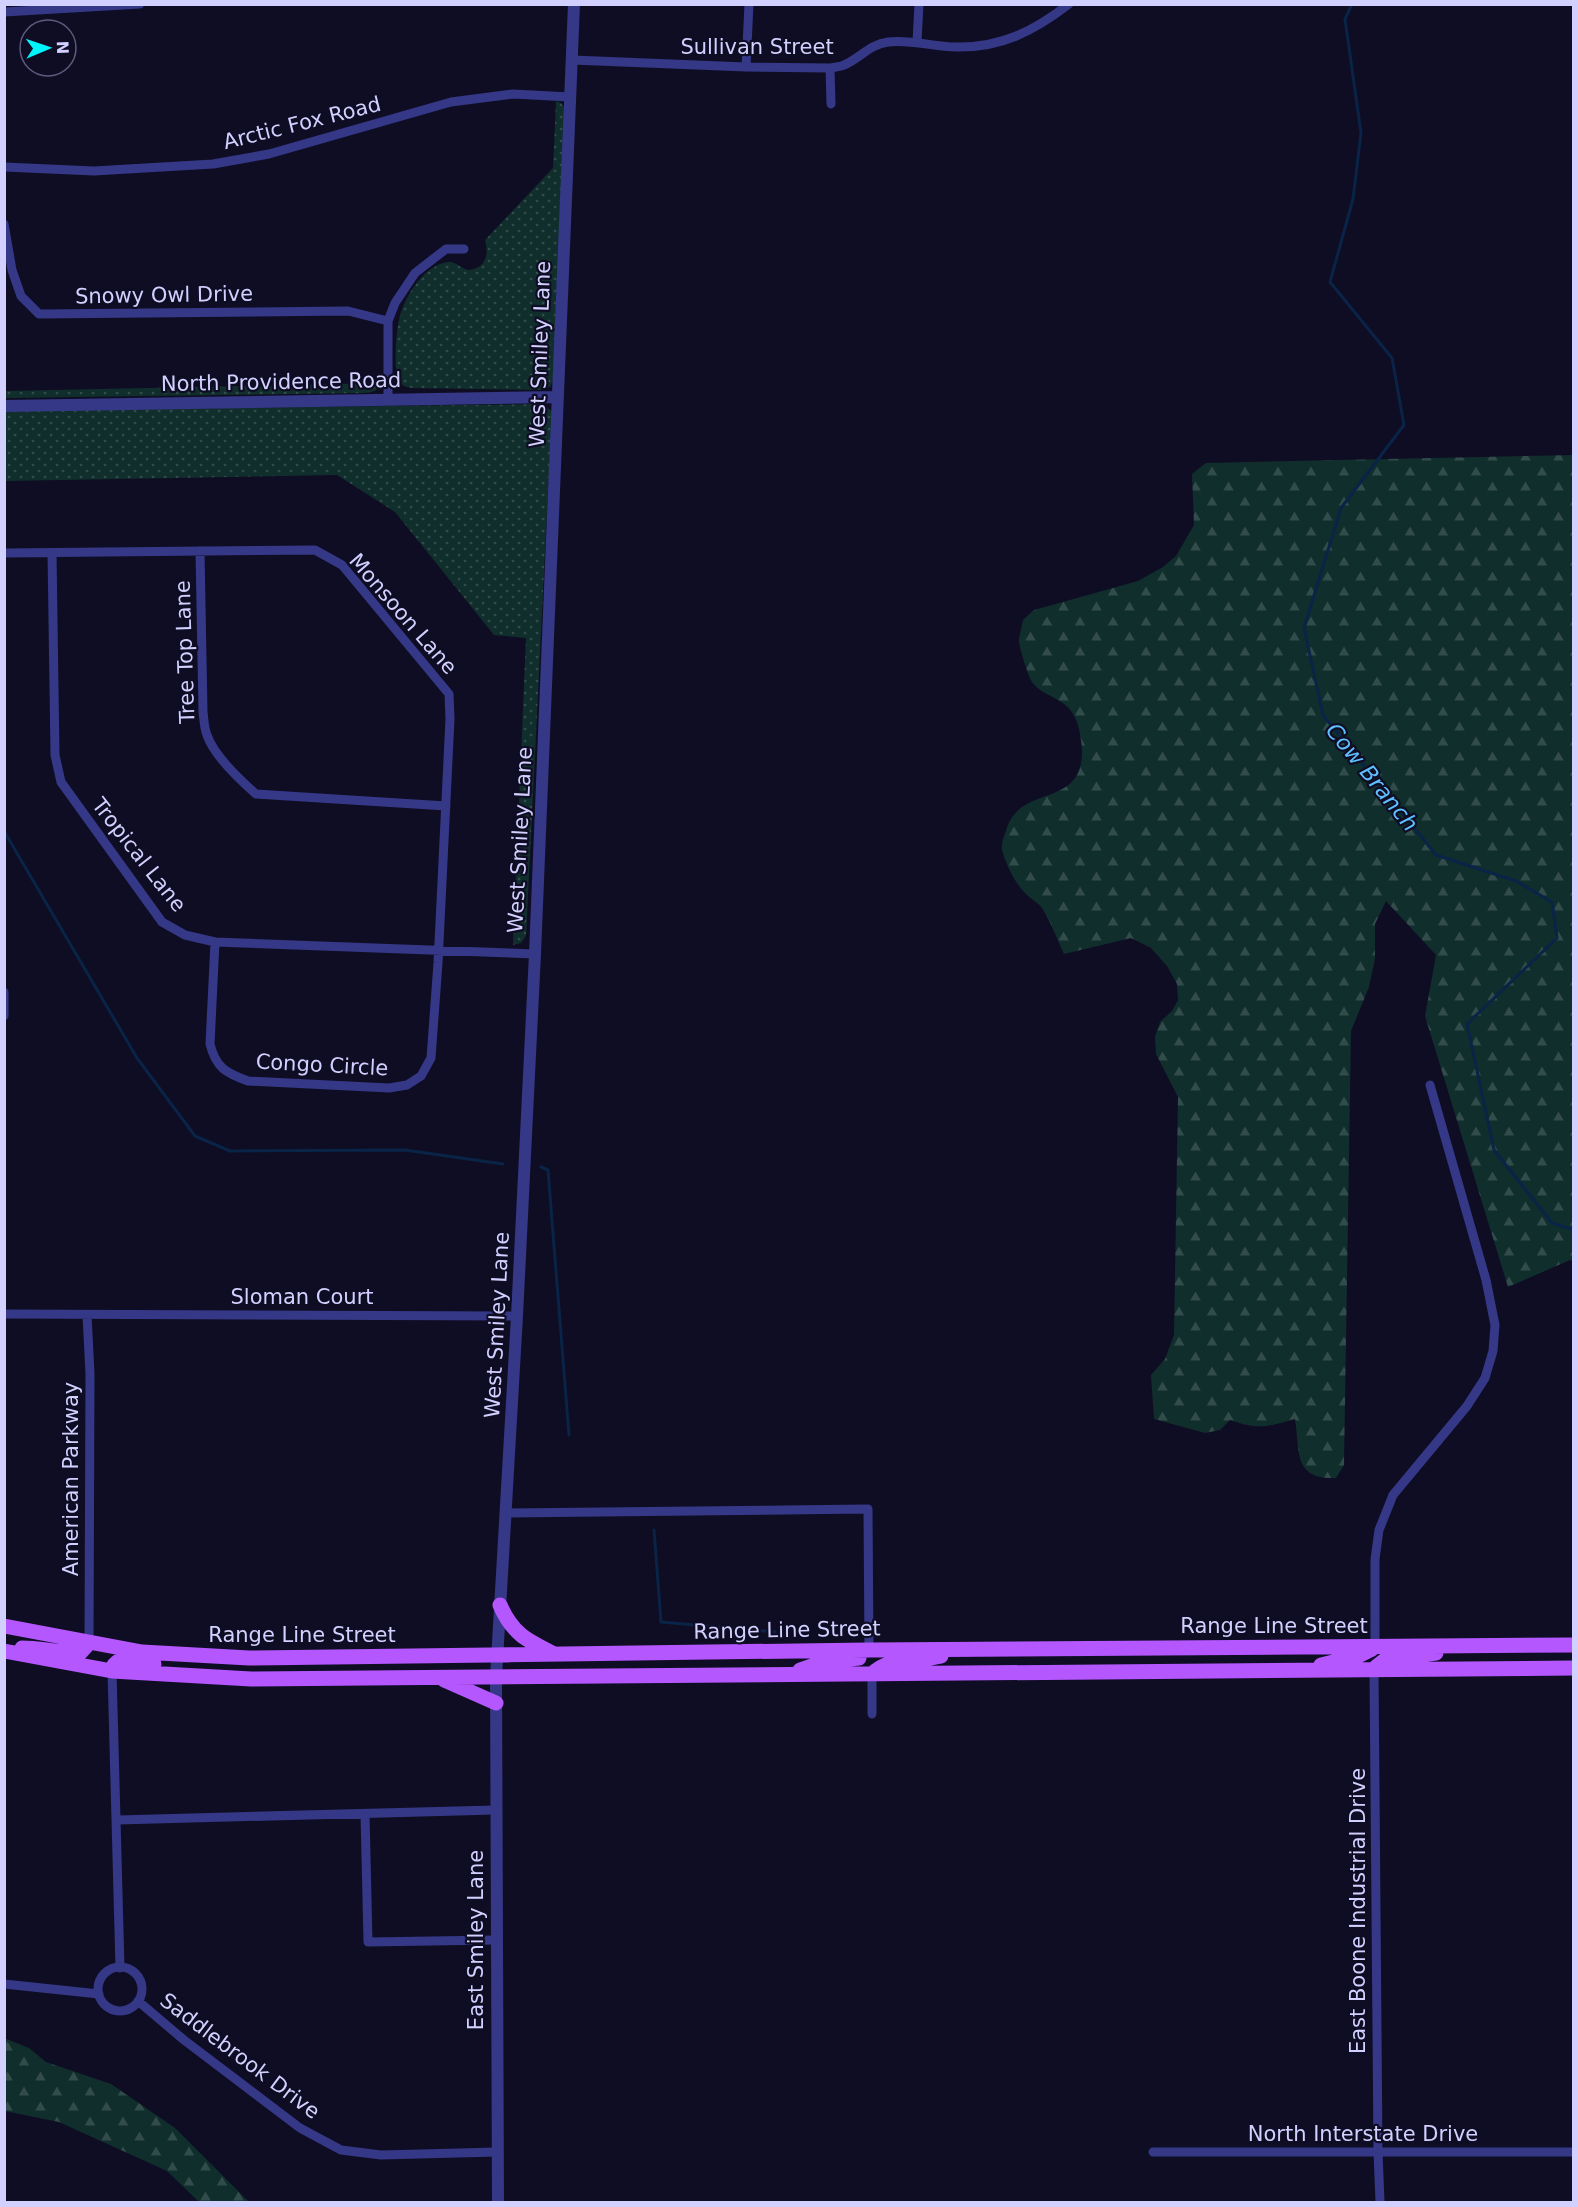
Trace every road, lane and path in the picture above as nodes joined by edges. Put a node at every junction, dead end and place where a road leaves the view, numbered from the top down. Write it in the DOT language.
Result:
graph roads {
  1 [pos="140,4"];
  2 [pos="574,4"];
  3 [pos="749,4"];
  4 [pos="919,4"];
  5 [pos="1069,4"];
  6 [pos="4,12"];
  7 [pos="917,42"];
  8 [pos="572,60"];
  9 [pos="746,68"];
  10 [pos="830,68"];
  11 [pos="570,98"];
  12 [pos="831,104"];
  13 [pos="4,167"];
  14 [pos="4,224"];
  15 [pos="465,249"];
  16 [pos="388,321"];
  17 [pos="558,397"];
  18 [pos="388,400"];
  19 [pos="4,406"];
  20 [pos="200,551"];
  21 [pos="52,553"];
  22 [pos="4,554"];
  23 [pos="446,807"];
  24 [pos="215,942"];
  25 [pos="439,949"];
  26 [pos="535,954"];
  27 [pos="4,992"];
  28 [pos="4,1016"];
  29 [pos="1430,1085"];
  30 [pos="4,1314"];
  31 [pos="87,1315"];
  32 [pos="517,1316"];
  33 [pos="506,1513"];
  34 [pos="500,1605"];
  35 [pos="4,1626"];
  36 [pos="89,1643"];
  37 [pos="1574,1645"];
  38 [pos="1375,1646"];
  39 [pos="1476,1646"];
  40 [pos="4,1649"];
  41 [pos="869,1650"];
  42 [pos="964,1650"];
  43 [pos="555,1654"];
  44 [pos="497,1655"];
  45 [pos="203,1656"];
  46 [pos="1574,1668"];
  47 [pos="1304,1670"];
  48 [pos="1374,1670"];
  49 [pos="112,1671"];
  50 [pos="789,1674"];
  51 [pos="872,1674"];
  52 [pos="438,1677"];
  53 [pos="496,1677"];
  54 [pos="496,1703"];
  55 [pos="872,1714"];
  56 [pos="495,1810"];
  57 [pos="365,1814"];
  58 [pos="117,1820"];
  59 [pos="495,1940"];
  60 [pos="120,1968"];
  61 [pos="4,1984"];
  62 [pos="99,1994"];
  63 [pos="138,2001"];
  64 [pos="497,2152"];
  65 [pos="1153,2152"];
  66 [pos="1378,2152"];
  67 [pos="1574,2152"];
  68 [pos="498,2202"];
  69 [pos="1380,2202"];
  1 -- 6 [label="street"];
  2 -- 8 [label="street, West Smiley Lane"];
  3 -- 9 [label="street"];
  4 -- 7 [label="street"];
  5 -- 7 [label="street, Sullivan Street"];
  7 -- 10 [label="street, Sullivan Street"];
  8 -- 9 [label="street, Sullivan Street"];
  8 -- 11 [label="street, West Smiley Lane"];
  9 -- 10 [label="street, Sullivan Street"];
  10 -- 12 [label="street"];
  11 -- 13 [label="street, Arctic Fox Road"];
  11 -- 17 [label="street, West Smiley Lane"];
  14 -- 16 [label="street, Snowy Owl Drive"];
  15 -- 16 [label="street"];
  16 -- 18 [label="street"];
  17 -- 18 [label="street, North Providence Road"];
  17 -- 26 [label="street, West Smiley Lane"];
  18 -- 19 [label="street, North Providence Road"];
  20 -- 21 [label="street, Monsoon Lane"];
  20 -- 23 [label="street, Monsoon Lane"];
  20 -- 23 [label="street, Tree Top Lane"];
  21 -- 22 [label="street, Monsoon Lane"];
  21 -- 24 [label="street, Tropical Lane"];
  23 -- 25 [label="street, Monsoon Lane"];
  24 -- 25 [label="street, Tropical Lane"];
  24 -- 25 [label="street, Congo Circle"];
  25 -- 26 [label="street, Tropical Lane"];
  26 -- 32 [label="street, West Smiley Lane"];
  27 -- 28 [label="street"];
  29 -- 38 [label="street"];
  30 -- 31 [label="street, Sloman Court"];
  31 -- 32 [label="street, Sloman Court"];
  31 -- 36 [label="street, American Parkway"];
  32 -- 33 [label="street, West Smiley Lane"];
  33 -- 34 [label="street, West Smiley Lane"];
  33 -- 41 [label="street"];
  34 -- 43 [label="main road"];
  34 -- 44 [label="street, West Smiley Lane"];
  35 -- 36 [label="main road, Range Line Street"];
  36 -- 40 [label="main road"];
  36 -- 45 [label="main road, Range Line Street"];
  37 -- 39 [label="main road, Range Line Street"];
  38 -- 39 [label="main road, Range Line Street"];
  38 -- 42 [label="main road, Range Line Street"];
  38 -- 47 [label="main road"];
  39 -- 48 [label="main road"];
  40 -- 49 [label="main road, Range Line Street"];
  41 -- 42 [label="main road, Range Line Street"];
  41 -- 43 [label="main road, Range Line Street"];
  41 -- 50 [label="main road"];
  42 -- 51 [label="main road"];
  43 -- 44 [label="main road, Range Line Street"];
  44 -- 45 [label="main road, Range Line Street"];
  44 -- 53 [label="street, West Smiley Lane"];
  45 -- 49 [label="main road"];
  46 -- 48 [label="main road, Range Line Street"];
  47 -- 48 [label="main road, Range Line Street"];
  47 -- 51 [label="main road, Range Line Street"];
  48 -- 66 [label="street, East Boone Industrial Drive"];
  49 -- 52 [label="main road, Range Line Street"];
  49 -- 58 [label="street"];
  50 -- 51 [label="main road, Range Line Street"];
  50 -- 53 [label="main road, Range Line Street"];
  51 -- 55 [label="street"];
  52 -- 53 [label="main road, Range Line Street"];
  52 -- 54 [label="main road"];
  53 -- 54 [label="street, East Smiley Lane"];
  54 -- 56 [label="street, East Smiley Lane"];
  56 -- 57 [label="street"];
  56 -- 59 [label="street, East Smiley Lane"];
  57 -- 58 [label="street"];
  57 -- 59 [label="street"];
  58 -- 60 [label="street"];
  59 -- 64 [label="street, East Smiley Lane"];
  60 -- 62 [label="street"];
  60 -- 63 [label="street"];
  61 -- 62 [label="street"];
  62 -- 63 [label="street"];
  63 -- 64 [label="street, Saddlebrook Drive"];
  64 -- 68 [label="street, East Smiley Lane"];
  65 -- 66 [label="street, North Interstate Drive"];
  66 -- 67 [label="street, North Interstate Drive"];
  66 -- 69 [label="street, East Boone Industrial Drive"];
}
